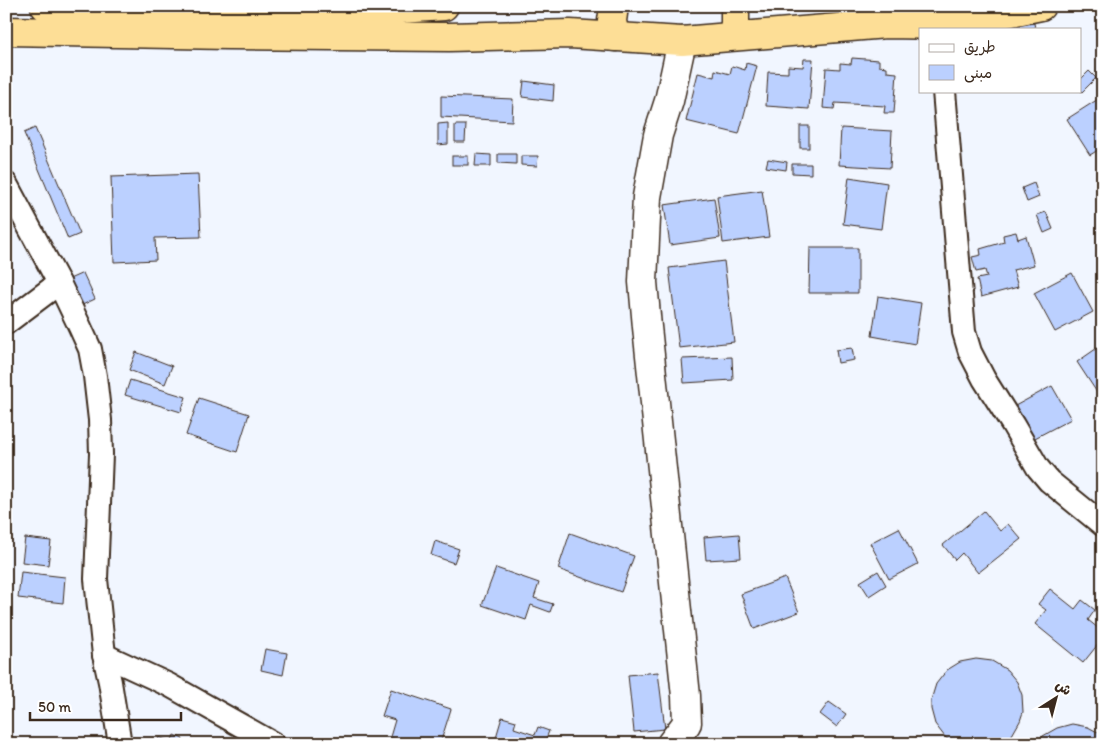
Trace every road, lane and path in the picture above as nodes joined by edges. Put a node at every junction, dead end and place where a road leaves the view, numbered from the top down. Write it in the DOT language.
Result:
graph roads {
  1 [pos="44,6"];
  2 [pos="444,6"];
  3 [pos="614,6"];
  4 [pos="735,6"];
  5 [pos="1041,6"];
  6 [pos="401,9"];
  7 [pos="886,15"];
  8 [pos="213,17"];
  9 [pos="947,27"];
  10 [pos="6,31"];
  11 [pos="733,36"];
  12 [pos="400,37"];
  13 [pos="615,37"];
  14 [pos="682,41"];
  15 [pos="944,92"];
  16 [pos="6,184"];
  17 [pos="60,283"];
  18 [pos="6,323"];
  19 [pos="1103,526"];
  20 [pos="104,655"];
  21 [pos="120,744"];
  22 [pos="274,744"];
  23 [pos="671,744"];
  1 -- 8 [label="highway"];
  2 -- 6 [label="highway"];
  3 -- 13 [label="highway"];
  4 -- 11 [label="highway"];
  5 -- 9 [label="highway"];
  6 -- 8 [label="highway"];
  6 -- 12 [label="highway"];
  7 -- 9 [label="highway"];
  7 -- 11 [label="highway"];
  8 -- 10 [label="highway"];
  8 -- 12 [label="highway"];
  11 -- 14 [label="highway"];
  12 -- 13 [label="highway"];
  13 -- 14 [label="highway"];
  14 -- 23 [label="street"];
  15 -- 19 [label="street"];
  16 -- 17 [label="street"];
  17 -- 18 [label="street"];
  17 -- 20 [label="street"];
  20 -- 21 [label="street"];
  20 -- 22 [label="street"];
}
